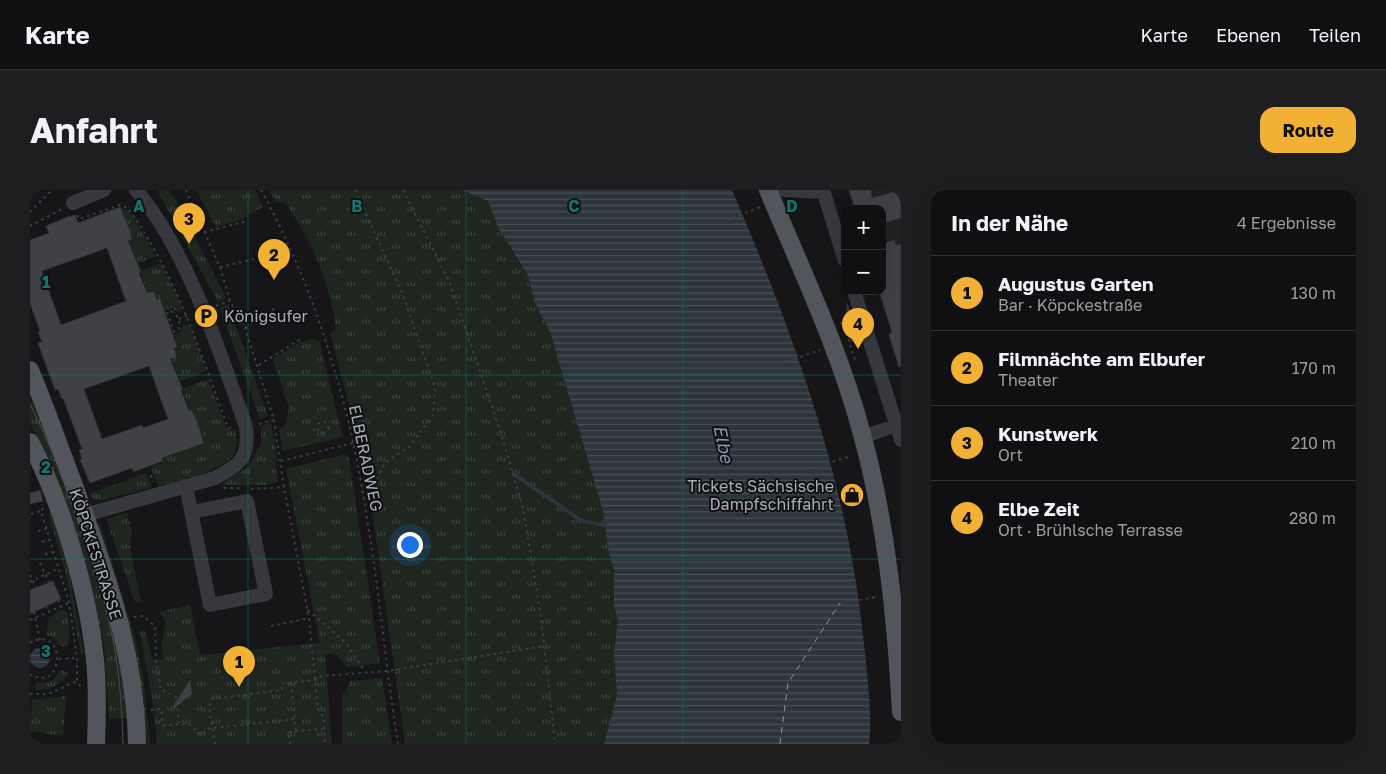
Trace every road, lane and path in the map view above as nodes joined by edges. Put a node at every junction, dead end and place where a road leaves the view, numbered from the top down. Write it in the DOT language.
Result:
graph roads {
  1 [pos="52,190"];
  2 [pos="104,190"];
  3 [pos="136,190"];
  4 [pos="186,190"];
  5 [pos="261,190"];
  6 [pos="355,190"];
  7 [pos="403,190"];
  8 [pos="785,190"];
  9 [pos="823,191"];
  10 [pos="765,198"];
  11 [pos="73,203"];
  12 [pos="30,212"];
  13 [pos="727,220"];
  14 [pos="247,221"];
  15 [pos="30,226"];
  16 [pos="203,233"];
  17 [pos="842,250"];
  18 [pos="254,259"];
  19 [pos="220,267"];
  20 [pos="855,295"];
  21 [pos="230,301"];
  22 [pos="219,305"];
  23 [pos="275,308"];
  24 [pos="188,316"];
  25 [pos="179,319"];
  26 [pos="843,323"];
  27 [pos="245,328"];
  28 [pos="301,338"];
  29 [pos="820,350"];
  30 [pos="782,362"];
  31 [pos="259,366"];
  32 [pos="858,368"];
  33 [pos="30,370"];
  34 [pos="274,420"];
  35 [pos="895,425"];
  36 [pos="246,427"];
  37 [pos="318,429"];
  38 [pos="313,430"];
  39 [pos="863,437"];
  40 [pos="901,440"];
  41 [pos="30,442"];
  42 [pos="353,443"];
  43 [pos="855,455"];
  44 [pos="281,461"];
  45 [pos="814,467"];
  46 [pos="186,486"];
  47 [pos="364,500"];
  48 [pos="46,504"];
  49 [pos="41,511"];
  50 [pos="192,512"];
  51 [pos="31,514"];
  52 [pos="85,515"];
  53 [pos="47,529"];
  54 [pos="38,531"];
  55 [pos="50,540"];
  56 [pos="42,542"];
  57 [pos="54,552"];
  58 [pos="45,554"];
  59 [pos="40,563"];
  60 [pos="58,568"];
  61 [pos="46,574"];
  62 [pos="30,575"];
  63 [pos="31,581"];
  64 [pos="49,582"];
  65 [pos="37,589"];
  66 [pos="890,589"];
  67 [pos="58,600"];
  68 [pos="70,602"];
  69 [pos="840,603"];
  70 [pos="46,606"];
  71 [pos="61,606"];
  72 [pos="308,610"];
  73 [pos="34,612"];
  74 [pos="48,612"];
  75 [pos="134,617"];
  76 [pos="36,618"];
  77 [pos="309,618"];
  78 [pos="30,620"];
  79 [pos="271,626"];
  80 [pos="40,640"];
  81 [pos="30,643"];
  82 [pos="544,646"];
  83 [pos="77,658"];
  84 [pos="59,659"];
  85 [pos="387,670"];
  86 [pos="366,672"];
  87 [pos="30,674"];
  88 [pos="315,680"];
  89 [pos="77,681"];
  90 [pos="291,683"];
  91 [pos="82,690"];
  92 [pos="30,694"];
  93 [pos="151,710"];
  94 [pos="901,712"];
  95 [pos="295,719"];
  96 [pos="179,724"];
  97 [pos="214,728"];
  98 [pos="324,729"];
  99 [pos="296,731"];
  100 [pos="30,739"];
  101 [pos="39,744"];
  102 [pos="96,744"];
  103 [pos="137,744"];
  104 [pos="216,744"];
  105 [pos="290,744"];
  106 [pos="325,744"];
  107 [pos="398,744"];
  108 [pos="555,744"];
  1 -- 12 [label="path"];
  2 -- 11 [label="street"];
  3 -- 36 [label="street"];
  4 -- 16 [label="path"];
  5 -- 42 [label="path, ELBERADWEG"];
  6 -- 47 [label="path"];
  7 -- 82 [label="path"];
  8 -- 9 [label="street"];
  9 -- 17 [label="street"];
  10 -- 13 [label="path"];
  10 -- 39 [label="main road"];
  11 -- 15 [label="path"];
  11 -- 24 [label="path"];
  14 -- 16 [label="path"];
  16 -- 19 [label="path"];
  18 -- 19 [label="path"];
  19 -- 21 [label="path"];
  20 -- 35 [label="street"];
  21 -- 22 [label="path"];
  21 -- 27 [label="path"];
  23 -- 27 [label="path"];
  24 -- 25 [label="path"];
  24 -- 36 [label="path"];
  25 -- 25 [label="path"];
  26 -- 32 [label="path"];
  27 -- 31 [label="path"];
  28 -- 31 [label="path"];
  29 -- 30 [label="path"];
  31 -- 34 [label="path"];
  33 -- 52 [label="main road, KÖPCKESTRASSE"];
  34 -- 36 [label="path"];
  34 -- 44 [label="path"];
  35 -- 39 [label="street"];
  35 -- 40 [label="street"];
  36 -- 46 [label="street"];
  37 -- 37 [label="path"];
  37 -- 38 [label="path"];
  39 -- 66 [label="main road"];
  41 -- 102 [label="main road, KÖPCKESTRASSE"];
  42 -- 44 [label="path"];
  42 -- 47 [label="path, ELBERADWEG"];
  43 -- 45 [label="path"];
  44 -- 72 [label="path"];
  46 -- 50 [label="street"];
  46 -- 52 [label="street"];
  47 -- 85 [label="path, ELBERADWEG"];
  48 -- 49 [label="path"];
  49 -- 51 [label="path"];
  49 -- 53 [label="path"];
  50 -- 50 [label="street"];
  52 -- 103 [label="main road, KÖPCKESTRASSE"];
  53 -- 54 [label="path"];
  53 -- 55 [label="path"];
  55 -- 56 [label="path"];
  55 -- 57 [label="path"];
  57 -- 58 [label="path"];
  57 -- 60 [label="path"];
  59 -- 61 [label="path"];
  60 -- 61 [label="path"];
  60 -- 68 [label="path"];
  61 -- 63 [label="path"];
  61 -- 64 [label="path"];
  62 -- 63 [label="path"];
  63 -- 65 [label="path"];
  66 -- 69 [label="path"];
  66 -- 94 [label="main road"];
  67 -- 71 [label="path"];
  68 -- 71 [label="path"];
  68 -- 83 [label="path"];
  70 -- 74 [label="path"];
  71 -- 74 [label="path"];
  72 -- 77 [label="path"];
  72 -- 86 [label="path"];
  73 -- 76 [label="path"];
  74 -- 76 [label="path"];
  75 -- 96 [label="path"];
  76 -- 78 [label="path"];
  76 -- 80 [label="path"];
  77 -- 79 [label="path"];
  77 -- 88 [label="path"];
  80 -- 81 [label="path"];
  80 -- 84 [label="path"];
  82 -- 85 [label="path"];
  82 -- 108 [label="path"];
  83 -- 84 [label="path"];
  83 -- 89 [label="path"];
  84 -- 87 [label="path"];
  85 -- 86 [label="path"];
  85 -- 107 [label="path, ELBERADWEG"];
  86 -- 88 [label="path"];
  88 -- 90 [label="path"];
  88 -- 98 [label="path"];
  89 -- 91 [label="path"];
  89 -- 92 [label="path"];
  90 -- 95 [label="path"];
  90 -- 97 [label="path"];
  93 -- 96 [label="path"];
  95 -- 97 [label="path"];
  95 -- 99 [label="path"];
  96 -- 97 [label="path"];
  97 -- 104 [label="path"];
  98 -- 99 [label="path"];
  98 -- 106 [label="path"];
  99 -- 105 [label="path"];
  100 -- 101 [label="path"];
}
